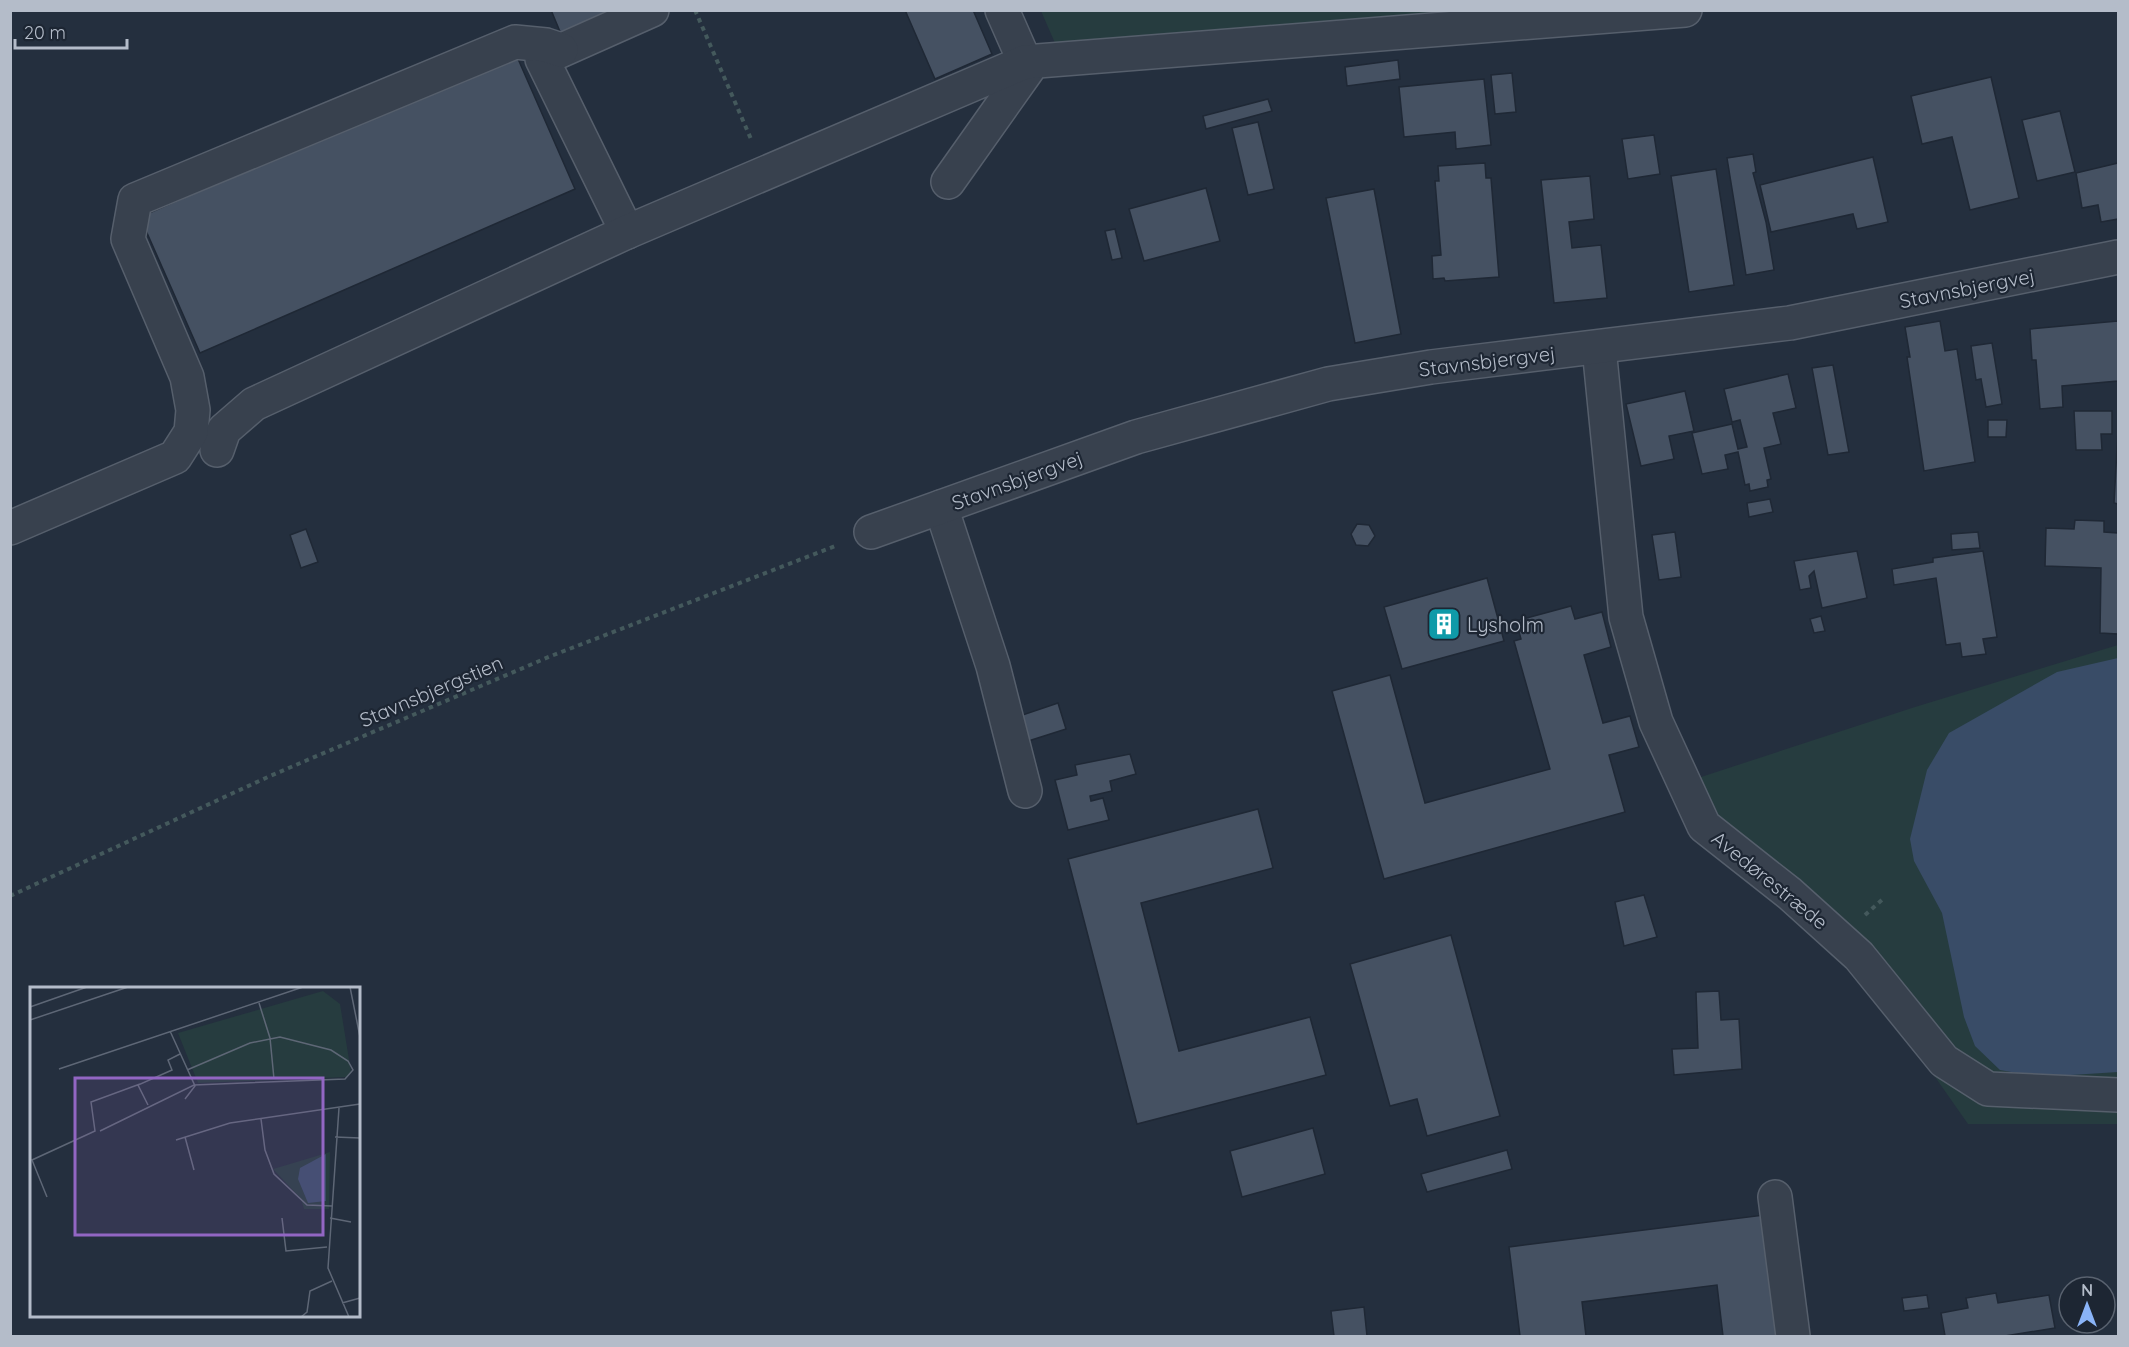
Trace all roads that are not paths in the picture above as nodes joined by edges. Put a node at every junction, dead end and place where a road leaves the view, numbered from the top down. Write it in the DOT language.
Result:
graph roads {
  1 [pos="652,10"];
  2 [pos="1002,10"];
  3 [pos="1685,10"];
  4 [pos="561,50"];
  5 [pos="1025,62"];
  6 [pos="948,182"];
  7 [pos="627,232"];
  8 [pos="2118,257"];
  9 [pos="1599,348"];
  10 [pos="217,450"];
  11 [pos="941,507"];
  12 [pos="10,528"];
  13 [pos="871,532"];
  14 [pos="1025,791"];
  15 [pos="2118,1095"];
  16 [pos="1775,1197"];
  17 [pos="1793,1336"];
  1 -- 4 [label="street"];
  2 -- 5 [label="street"];
  3 -- 5 [label="street"];
  4 -- 7 [label="street"];
  4 -- 12 [label="street"];
  5 -- 6 [label="street"];
  5 -- 7 [label="street"];
  7 -- 10 [label="street"];
  8 -- 9 [label="street, Stavnsbjergvej"];
  9 -- 11 [label="street, Stavnsbjergvej"];
  9 -- 15 [label="street, Avedørestræde"];
  11 -- 13 [label="street, Stavnsbjergvej"];
  11 -- 14 [label="street"];
  16 -- 17 [label="street"];
}
